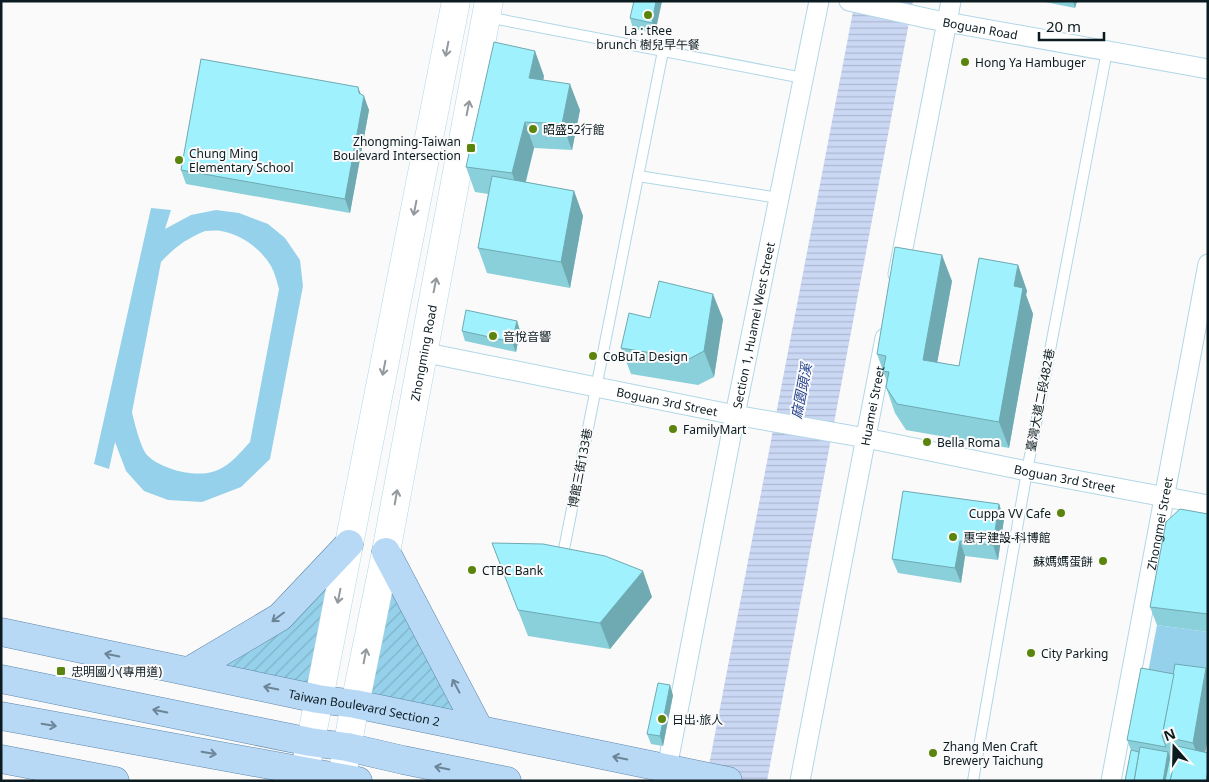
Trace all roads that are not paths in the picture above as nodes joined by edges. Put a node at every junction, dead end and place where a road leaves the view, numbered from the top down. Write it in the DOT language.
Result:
graph roads {
  1 [pos="456,1"];
  2 [pos="819,1"];
  3 [pos="849,1"];
  4 [pos="951,1"];
  5 [pos="487,9"];
  6 [pos="938,20"];
  7 [pos="1107,50"];
  8 [pos="663,51"];
  9 [pos="1208,69"];
  10 [pos="803,78"];
  11 [pos="638,176"];
  12 [pos="779,198"];
  13 [pos="1208,264"];
  14 [pos="894,293"];
  15 [pos="888,322"];
  16 [pos="422,352"];
  17 [pos="596,387"];
  18 [pos="741,415"];
  19 [pos="860,437"];
  20 [pos="1027,471"];
  21 [pos="1165,497"];
  22 [pos="1208,505"];
  23 [pos="349,544"];
  24 [pos="564,549"];
  25 [pos="386,552"];
  26 [pos="1,632"];
  27 [pos="189,671"];
  28 [pos="1,679"];
  29 [pos="318,699"];
  30 [pos="355,704"];
  31 [pos="1,716"];
  32 [pos="479,729"];
  33 [pos="310,742"];
  34 [pos="347,747"];
  35 [pos="1,759"];
  36 [pos="39,766"];
  37 [pos="667,768"];
  38 [pos="304,776"];
  39 [pos="347,780"];
  40 [pos="79,781"];
  41 [pos="116,781"];
  42 [pos="507,781"];
  43 [pos="728,781"];
  44 [pos="800,781"];
  45 [pos="973,781"];
  46 [pos="1111,781"];
  1 -- 23 [label="main road, one-way"];
  2 -- 10 [label="street, Section 1, Huamei West Street"];
  3 -- 6 [label="street, Boguan Road"];
  4 -- 6 [label="street"];
  5 -- 8 [label="lane"];
  16 -- 5 [label="main road, Zhongming Road, one-way"];
  6 -- 7 [label="street, Boguan Road"];
  6 -- 14 [label="street"];
  7 -- 9 [label="street, Boguan Road"];
  7 -- 20 [label="lane, 臺灣大道二段482巷"];
  8 -- 10 [label="lane"];
  8 -- 11 [label="lane, 博館三街133巷"];
  10 -- 12 [label="street, Section 1, Huamei West Street"];
  11 -- 12 [label="lane"];
  11 -- 17 [label="lane, 博館三街133巷"];
  12 -- 18 [label="street, Section 1, Huamei West Street"];
  13 -- 21 [label="street, Zhongmei Street"];
  15 -- 19 [label="street, Huamei Street"];
  16 -- 17 [label="street, Boguan 3rd Street"];
  25 -- 16 [label="main road, Zhongming Road, one-way"];
  17 -- 18 [label="street, Boguan 3rd Street"];
  17 -- 24 [label="lane, 博館三街133巷"];
  18 -- 19 [label="street, Boguan 3rd Street"];
  18 -- 37 [label="street, Section 1, Huamei West Street"];
  19 -- 20 [label="street, Boguan 3rd Street"];
  19 -- 44 [label="street, Huamei Street"];
  20 -- 21 [label="street, Boguan 3rd Street"];
  20 -- 45 [label="lane, 臺灣大道二段482巷"];
  21 -- 22 [label="street, Boguan 3rd Street"];
  21 -- 46 [label="street, Zhongmei Street"];
  23 -- 27 [label="main road, one-way"];
  23 -- 29 [label="main road, one-way"];
  30 -- 25 [label="main road, Zhongming Road, one-way"];
  32 -- 25 [label="main road, one-way"];
  27 -- 26 [label="main road, Taiwan Boulevard Section 2, one-way"];
  29 -- 27 [label="main road, Taiwan Boulevard Section 2, one-way"];
  33 -- 28 [label="main road, one-way"];
  29 -- 30 [label="main road, Taiwan Boulevard Section 2"];
  29 -- 33 [label="main road"];
  30 -- 32 [label="main road, Taiwan Boulevard Section 2"];
  30 -- 34 [label="main road, Zhongming Road"];
  31 -- 38 [label="main road, one-way"];
  37 -- 32 [label="main road, Taiwan Boulevard Section 2, one-way"];
  33 -- 34 [label="main road"];
  33 -- 38 [label="main road"];
  34 -- 39 [label="main road, Zhongming Road"];
  42 -- 34 [label="main road, one-way"];
  35 -- 36 [label="main road"];
  36 -- 40 [label="main road"];
  36 -- 41 [label="main road"];
  37 -- 43 [label="main road, Taiwan Boulevard Section 2"];
  38 -- 39 [label="main road"];
}
